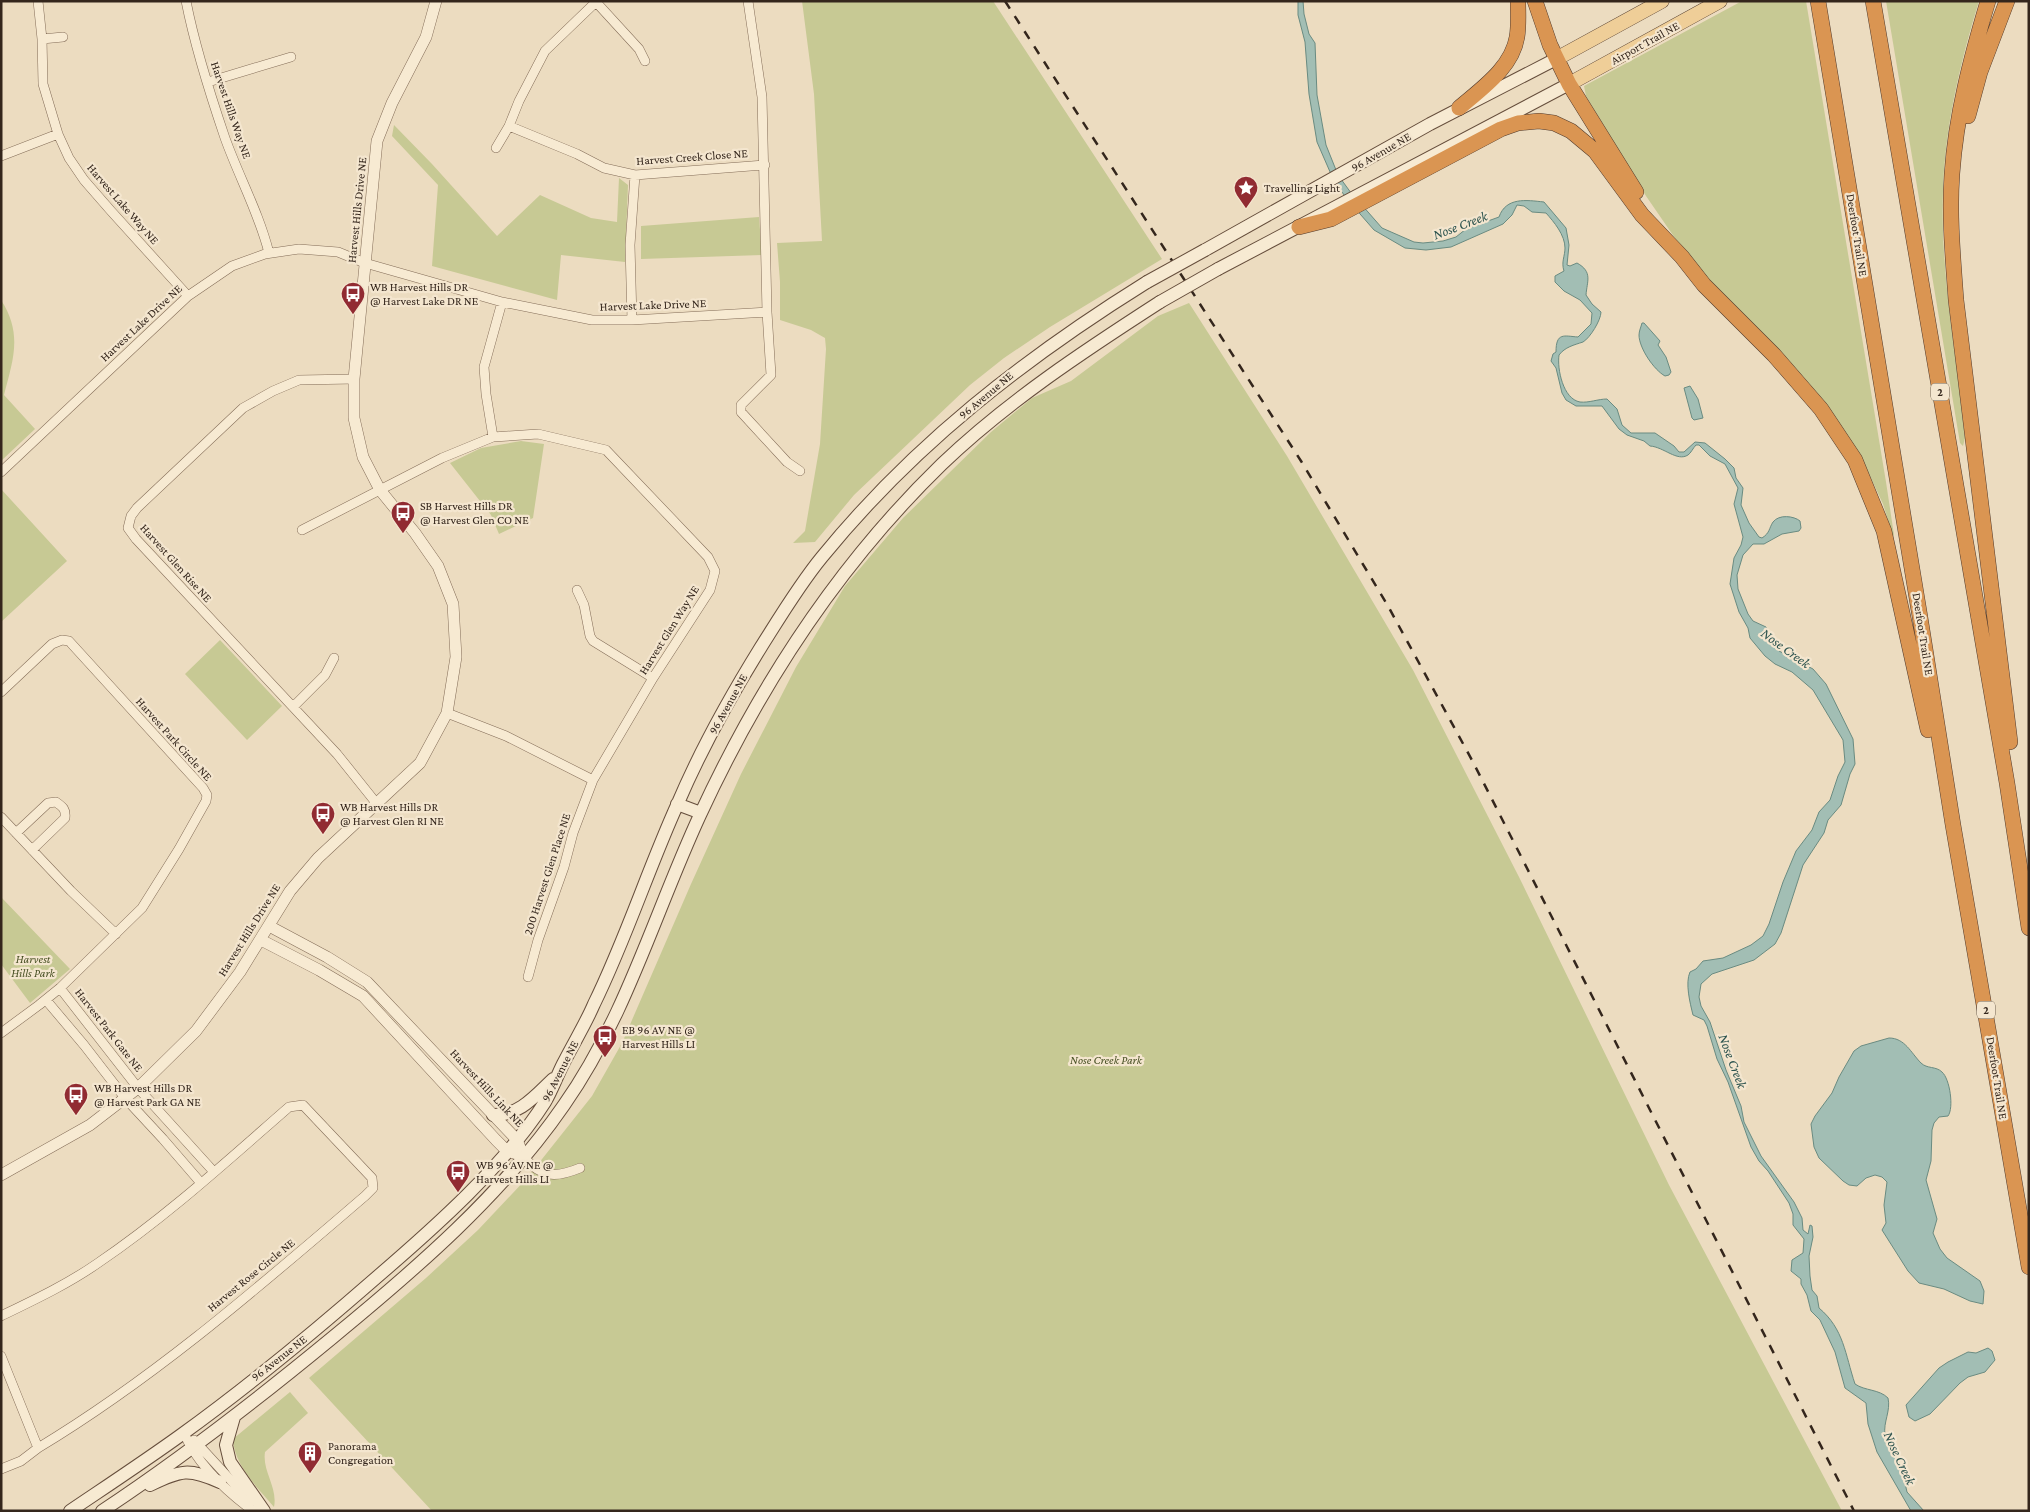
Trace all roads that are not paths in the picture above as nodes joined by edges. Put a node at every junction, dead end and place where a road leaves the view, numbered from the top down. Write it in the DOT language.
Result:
graph roads {
  1 [pos="38,1"];
  2 [pos="186,1"];
  3 [pos="436,1"];
  4 [pos="748,1"];
  5 [pos="1518,1"];
  6 [pos="1535,1"];
  7 [pos="1662,1"];
  8 [pos="1720,1"];
  9 [pos="1818,1"];
  10 [pos="1873,1"];
  11 [pos="1988,1"];
  12 [pos="2007,1"];
  13 [pos="597,2"];
  14 [pos="64,37"];
  15 [pos="42,39"];
  16 [pos="290,57"];
  17 [pos="1556,58"];
  18 [pos="645,61"];
  19 [pos="208,82"];
  20 [pos="1570,84"];
  21 [pos="1459,108"];
  22 [pos="509,126"];
  23 [pos="58,134"];
  24 [pos="496,148"];
  25 [pos="1,156"];
  26 [pos="765,165"];
  27 [pos="1409,174"];
  28 [pos="635,175"];
  29 [pos="1298,227"];
  30 [pos="1952,232"];
  31 [pos="1662,234"];
  32 [pos="269,253"];
  33 [pos="365,263"];
  34 [pos="188,296"];
  35 [pos="502,302"];
  36 [pos="768,312"];
  37 [pos="632,320"];
  38 [pos="354,379"];
  39 [pos="493,437"];
  40 [pos="800,471"];
  41 [pos="1,472"];
  42 [pos="380,490"];
  43 [pos="302,530"];
  44 [pos="577,590"];
  45 [pos="334,658"];
  46 [pos="653,678"];
  47 [pos="1,692"];
  48 [pos="293,706"];
  49 [pos="447,713"];
  50 [pos="1941,753"];
  51 [pos="593,780"];
  52 [pos="2007,783"];
  53 [pos="378,804"];
  54 [pos="677,804"];
  55 [pos="701,813"];
  56 [pos="1,818"];
  57 [pos="16,833"];
  58 [pos="32,850"];
  59 [pos="269,926"];
  60 [pos="2029,928"];
  61 [pos="116,934"];
  62 [pos="261,940"];
  63 [pos="528,977"];
  64 [pos="53,994"];
  65 [pos="1,1033"];
  66 [pos="557,1076"];
  67 [pos="138,1088"];
  68 [pos="125,1098"];
  69 [pos="493,1115"];
  70 [pos="517,1140"];
  71 [pos="507,1151"];
  72 [pos="524,1157"];
  73 [pos="580,1168"];
  74 [pos="214,1172"];
  75 [pos="1,1175"];
  76 [pos="201,1183"];
  77 [pos="2029,1267"];
  78 [pos="1,1316"];
  79 [pos="1,1356"];
  80 [pos="234,1417"];
  81 [pos="184,1433"];
  82 [pos="195,1447"];
  83 [pos="38,1448"];
  84 [pos="1,1469"];
  85 [pos="220,1482"];
  86 [pos="116,1501"];
  87 [pos="70,1511"];
  88 [pos="102,1511"];
  89 [pos="253,1511"];
  90 [pos="264,1511"];
  1 -- 15 [label="street, Harvest Lake Way NE"];
  2 -- 19 [label="street, Harvest Hills Way NE"];
  3 -- 33 [label="street, Harvest Hills Drive NE"];
  4 -- 26 [label="street, Harvest Creek Close NE"];
  5 -- 21 [label="highway"];
  6 -- 17 [label="highway"];
  7 -- 17 [label="main road"];
  8 -- 20 [label="main road, Airport Trail NE"];
  9 -- 50 [label="highway, Deerfoot Trail NE / 2"];
  10 -- 52 [label="highway, 2"];
  11 -- 30 [label="highway"];
  12 -- 30 [label="highway"];
  13 -- 18 [label="street"];
  13 -- 22 [label="street"];
  14 -- 15 [label="street"];
  15 -- 23 [label="street, Harvest Lake Way NE"];
  16 -- 19 [label="street"];
  17 -- 20 [label="highway"];
  17 -- 21 [label="main road, 96 Avenue NE"];
  19 -- 32 [label="street, Harvest Hills Way NE"];
  20 -- 27 [label="main road"];
  20 -- 31 [label="highway"];
  21 -- 54 [label="main road, 96 Avenue NE, bridge"];
  22 -- 24 [label="street"];
  22 -- 28 [label="street, Harvest Creek Close NE"];
  23 -- 25 [label="street"];
  23 -- 34 [label="street, Harvest Lake Way NE"];
  26 -- 28 [label="street, Harvest Creek Close NE"];
  26 -- 36 [label="street, Harvest Creek Close NE"];
  27 -- 29 [label="highway"];
  27 -- 31 [label="highway"];
  28 -- 37 [label="street"];
  29 -- 55 [label="main road, 96 Avenue NE, bridge"];
  30 -- 52 [label="highway"];
  31 -- 50 [label="highway"];
  32 -- 33 [label="street, Harvest Lake Drive NE"];
  32 -- 34 [label="street, Harvest Lake Drive NE"];
  33 -- 35 [label="street, Harvest Lake Drive NE"];
  33 -- 38 [label="street, Harvest Hills Drive NE"];
  34 -- 41 [label="street, Harvest Lake Drive NE"];
  35 -- 37 [label="street, Harvest Lake Drive NE"];
  35 -- 39 [label="street"];
  36 -- 37 [label="street, Harvest Lake Drive NE"];
  36 -- 40 [label="street, Harvest Creek Close NE"];
  38 -- 42 [label="street, Harvest Hills Drive NE"];
  38 -- 48 [label="street, Harvest Glen Rise NE"];
  39 -- 42 [label="street, Harvest Glen Way NE"];
  39 -- 46 [label="street, Harvest Glen Way NE"];
  42 -- 43 [label="street, Harvest Glen Way NE"];
  42 -- 49 [label="street, Harvest Hills Drive NE"];
  44 -- 46 [label="street"];
  45 -- 48 [label="street"];
  46 -- 51 [label="street, Harvest Glen Way NE"];
  47 -- 61 [label="street, Harvest Park Circle NE"];
  48 -- 53 [label="street, Harvest Glen Rise NE"];
  49 -- 51 [label="street"];
  49 -- 53 [label="street, Harvest Hills Drive NE"];
  50 -- 77 [label="highway, Deerfoot Trail NE / 2"];
  51 -- 63 [label="street, 200 Harvest Glen Place NE"];
  52 -- 60 [label="highway, 2"];
  53 -- 59 [label="street, Harvest Hills Drive NE"];
  54 -- 55 [label="main road"];
  54 -- 66 [label="main road, 96 Avenue NE"];
  55 -- 72 [label="main road, 96 Avenue NE"];
  56 -- 57 [label="street"];
  57 -- 58 [label="street"];
  57 -- 58 [label="street"];
  58 -- 61 [label="street"];
  59 -- 62 [label="street, Harvest Hills Drive NE"];
  59 -- 69 [label="street, Harvest Hills Link NE"];
  61 -- 64 [label="street, Harvest Park Circle NE"];
  62 -- 67 [label="street, Harvest Hills Drive NE"];
  62 -- 71 [label="street"];
  64 -- 65 [label="street, Harvest Park Circle NE"];
  64 -- 67 [label="street, Harvest Park Gate NE"];
  64 -- 68 [label="street"];
  66 -- 69 [label="main road"];
  66 -- 70 [label="main road, 96 Avenue NE"];
  67 -- 68 [label="street, Harvest Hills Drive NE"];
  67 -- 74 [label="street"];
  68 -- 75 [label="street, Harvest Hills Drive NE"];
  68 -- 76 [label="street"];
  69 -- 70 [label="street, Harvest Hills Link NE"];
  70 -- 71 [label="main road, 96 Avenue NE"];
  70 -- 72 [label="street, Harvest Hills Link NE"];
  71 -- 72 [label="street"];
  71 -- 81 [label="main road, 96 Avenue NE"];
  72 -- 73 [label="street"];
  72 -- 80 [label="main road, 96 Avenue NE"];
  74 -- 76 [label="street, Harvest Rose Circle NE"];
  74 -- 83 [label="street, Harvest Rose Circle NE"];
  76 -- 78 [label="street, Harvest Rose Circle NE"];
  79 -- 83 [label="street"];
  80 -- 82 [label="main road, 96 Avenue NE"];
  80 -- 90 [label="main road"];
  81 -- 82 [label="street"];
  81 -- 87 [label="main road, 96 Avenue NE"];
  82 -- 85 [label="street"];
  82 -- 86 [label="main road, 96 Avenue NE"];
  82 -- 89 [label="street"];
  83 -- 84 [label="street"];
  85 -- 86 [label="main road"];
  85 -- 89 [label="street"];
  86 -- 88 [label="main road, 96 Avenue NE"];
}
